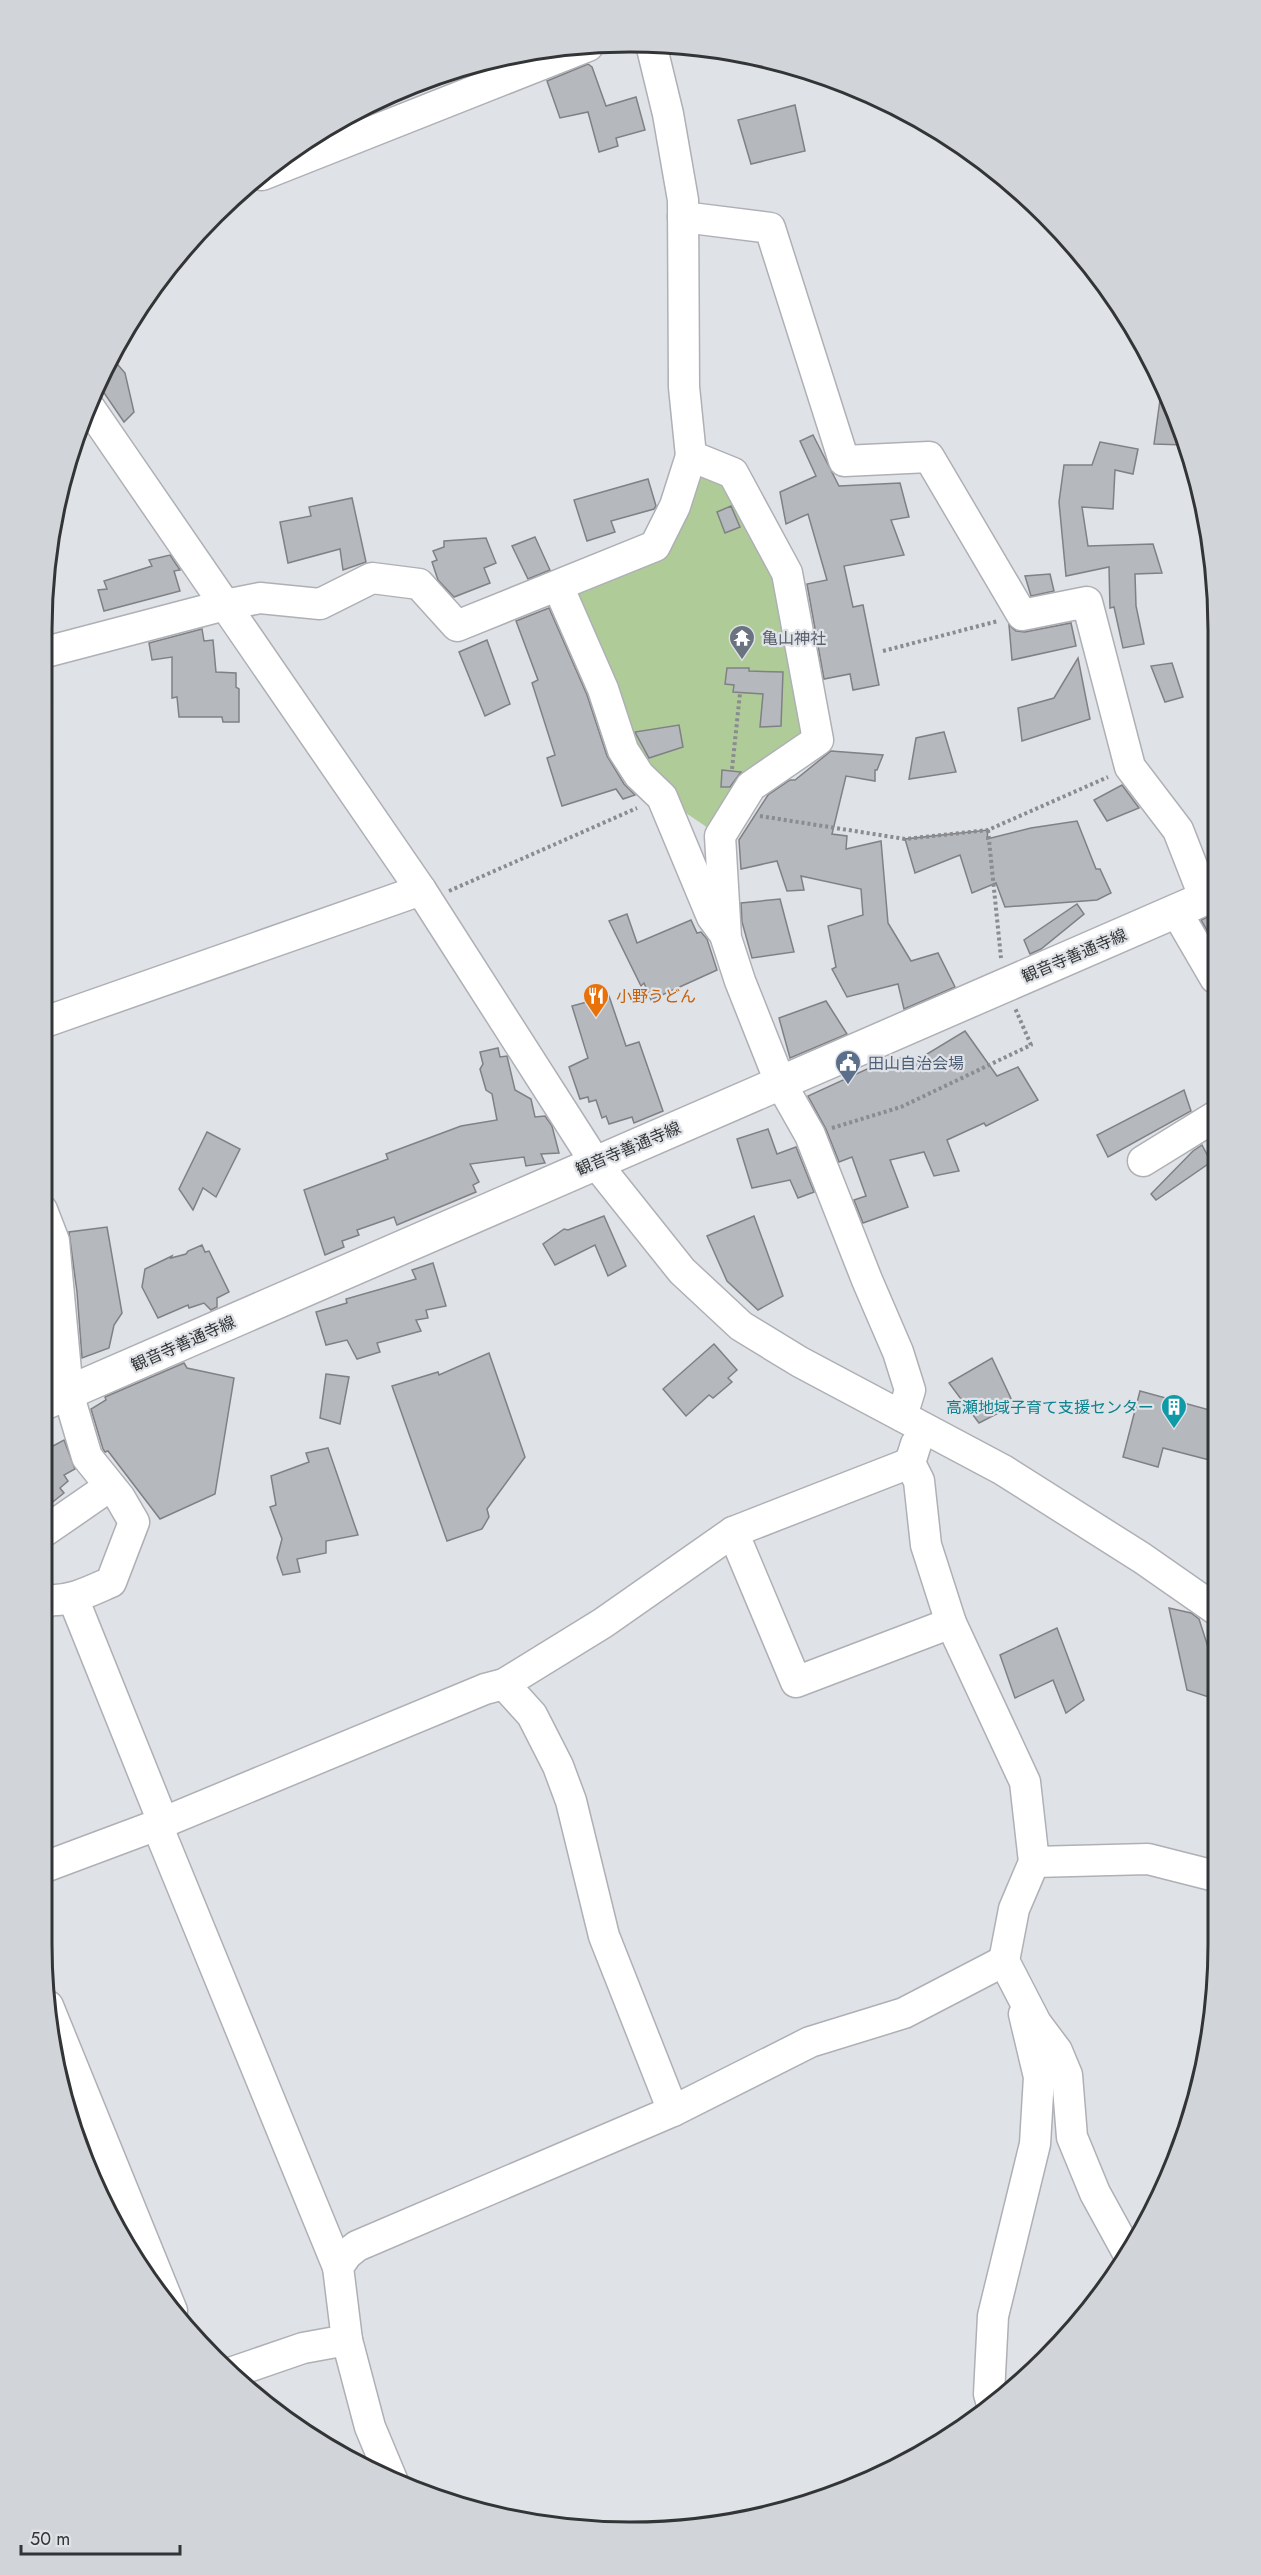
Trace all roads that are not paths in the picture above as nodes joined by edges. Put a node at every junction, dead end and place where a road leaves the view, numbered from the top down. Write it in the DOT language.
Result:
graph roads {
  1 [pos="653,53"];
  2 [pos="561,56"];
  3 [pos="290,164"];
  4 [pos="683,217"];
  5 [pos="94,414"];
  6 [pos="691,456"];
  7 [pos="558,586"];
  8 [pos="225,605"];
  9 [pos="52,650"];
  10 [pos="424,895"];
  11 [pos="1199,901"];
  12 [pos="726,938"];
  13 [pos="1208,944"];
  14 [pos="52,1020"];
  15 [pos="780,1082"];
  16 [pos="1208,1121"];
  17 [pos="1143,1161"];
  18 [pos="595,1162"];
  19 [pos="52,1236"];
  20 [pos="55,1399"];
  21 [pos="912,1421"];
  22 [pos="910,1463"];
  23 [pos="110,1486"];
  24 [pos="52,1526"];
  25 [pos="733,1532"];
  26 [pos="73,1598"];
  27 [pos="52,1600"];
  28 [pos="1208,1604"];
  29 [pos="951,1623"];
  30 [pos="504,1684"];
  31 [pos="160,1823"];
  32 [pos="1034,1862"];
  33 [pos="52,1864"];
  34 [pos="1208,1874"];
  35 [pos="1004,1961"];
  36 [pos="1018,1991"];
  37 [pos="60,2036"];
  38 [pos="674,2111"];
  39 [pos="1124,2245"];
  40 [pos="338,2267"];
  41 [pos="156,2275"];
  42 [pos="347,2340"];
  43 [pos="239,2370"];
  44 [pos="989,2397"];
  45 [pos="388,2469"];
  1 -- 4 [label="street"];
  2 -- 3 [label="street"];
  4 -- 6 [label="street"];
  4 -- 11 [label="street"];
  5 -- 8 [label="street"];
  6 -- 7 [label="street"];
  6 -- 12 [label="street"];
  7 -- 8 [label="street"];
  7 -- 12 [label="street"];
  8 -- 9 [label="street"];
  8 -- 10 [label="street"];
  10 -- 14 [label="street"];
  10 -- 18 [label="street"];
  11 -- 13 [label="street"];
  11 -- 15 [label="main road, 観音寺善通寺線"];
  12 -- 15 [label="street"];
  15 -- 18 [label="main road, 観音寺善通寺線"];
  15 -- 21 [label="street"];
  16 -- 17 [label="street"];
  18 -- 20 [label="main road, 観音寺善通寺線"];
  18 -- 21 [label="street"];
  19 -- 20 [label="street"];
  20 -- 23 [label="street"];
  21 -- 22 [label="street"];
  21 -- 28 [label="street"];
  22 -- 25 [label="street"];
  22 -- 29 [label="street"];
  23 -- 24 [label="street"];
  23 -- 26 [label="street"];
  25 -- 29 [label="street"];
  25 -- 30 [label="street"];
  26 -- 27 [label="street"];
  26 -- 31 [label="street"];
  29 -- 32 [label="street"];
  30 -- 31 [label="street"];
  30 -- 38 [label="street"];
  31 -- 33 [label="street"];
  31 -- 40 [label="street"];
  32 -- 34 [label="street"];
  32 -- 35 [label="street"];
  35 -- 36 [label="street"];
  35 -- 38 [label="street"];
  36 -- 39 [label="street"];
  36 -- 44 [label="street"];
  37 -- 41 [label="street"];
  38 -- 40 [label="street"];
  40 -- 42 [label="street"];
  42 -- 43 [label="street"];
  42 -- 45 [label="street"];
}
